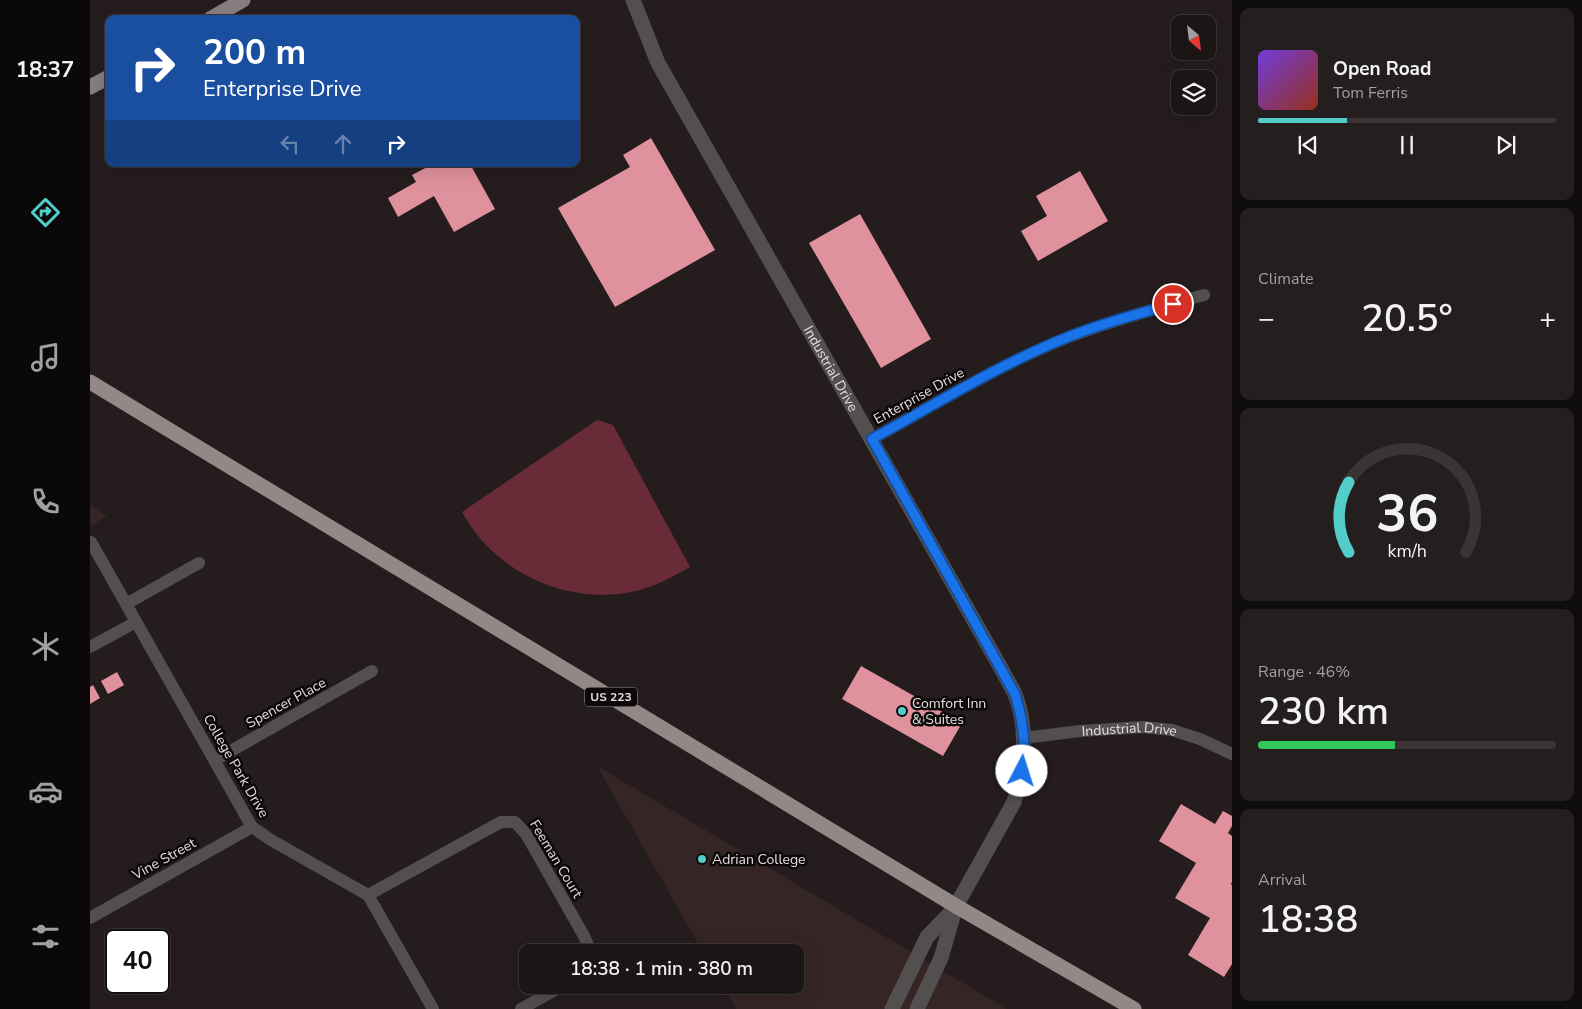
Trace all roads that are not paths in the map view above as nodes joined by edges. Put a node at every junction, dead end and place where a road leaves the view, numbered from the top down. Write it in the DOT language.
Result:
graph roads {
  1 [pos="243,0"];
  2 [pos="633,0"];
  3 [pos="217,15"];
  4 [pos="105,79"];
  5 [pos="90,88"];
  6 [pos="1204,295"];
  7 [pos="90,382"];
  8 [pos="872,439"];
  9 [pos="91,542"];
  10 [pos="199,563"];
  11 [pos="126,604"];
  12 [pos="136,622"];
  13 [pos="90,647"];
  14 [pos="372,671"];
  15 [pos="1024,738"];
  16 [pos="1232,754"];
  17 [pos="215,760"];
  18 [pos="252,827"];
  19 [pos="368,895"];
  20 [pos="956,906"];
  21 [pos="90,918"];
  22 [pos="588,944"];
  23 [pos="548,994"];
  24 [pos="433,1009"];
  25 [pos="521,1009"];
  26 [pos="892,1009"];
  27 [pos="917,1009"];
  28 [pos="1134,1009"];
  1 -- 3 [label="main road"];
  2 -- 8 [label="street, Industrial Drive"];
  4 -- 5 [label="main road"];
  6 -- 8 [label="street, Enterprise Drive"];
  7 -- 20 [label="highway, US 223"];
  8 -- 15 [label="street, Industrial Drive"];
  9 -- 11 [label="street, College Park Drive"];
  10 -- 11 [label="street"];
  11 -- 12 [label="street, College Park Drive"];
  12 -- 13 [label="street"];
  12 -- 17 [label="street, College Park Drive"];
  14 -- 17 [label="street, Spencer Place"];
  15 -- 16 [label="street, Industrial Drive"];
  15 -- 20 [label="street, Industrial Drive"];
  17 -- 18 [label="street, College Park Drive"];
  18 -- 19 [label="street, College Park Drive"];
  18 -- 21 [label="street, Vine Street"];
  19 -- 22 [label="street, Feeman Court"];
  19 -- 24 [label="street"];
  20 -- 26 [label="street"];
  20 -- 27 [label="street"];
  20 -- 28 [label="highway, US 223"];
  23 -- 25 [label="street"];
}
